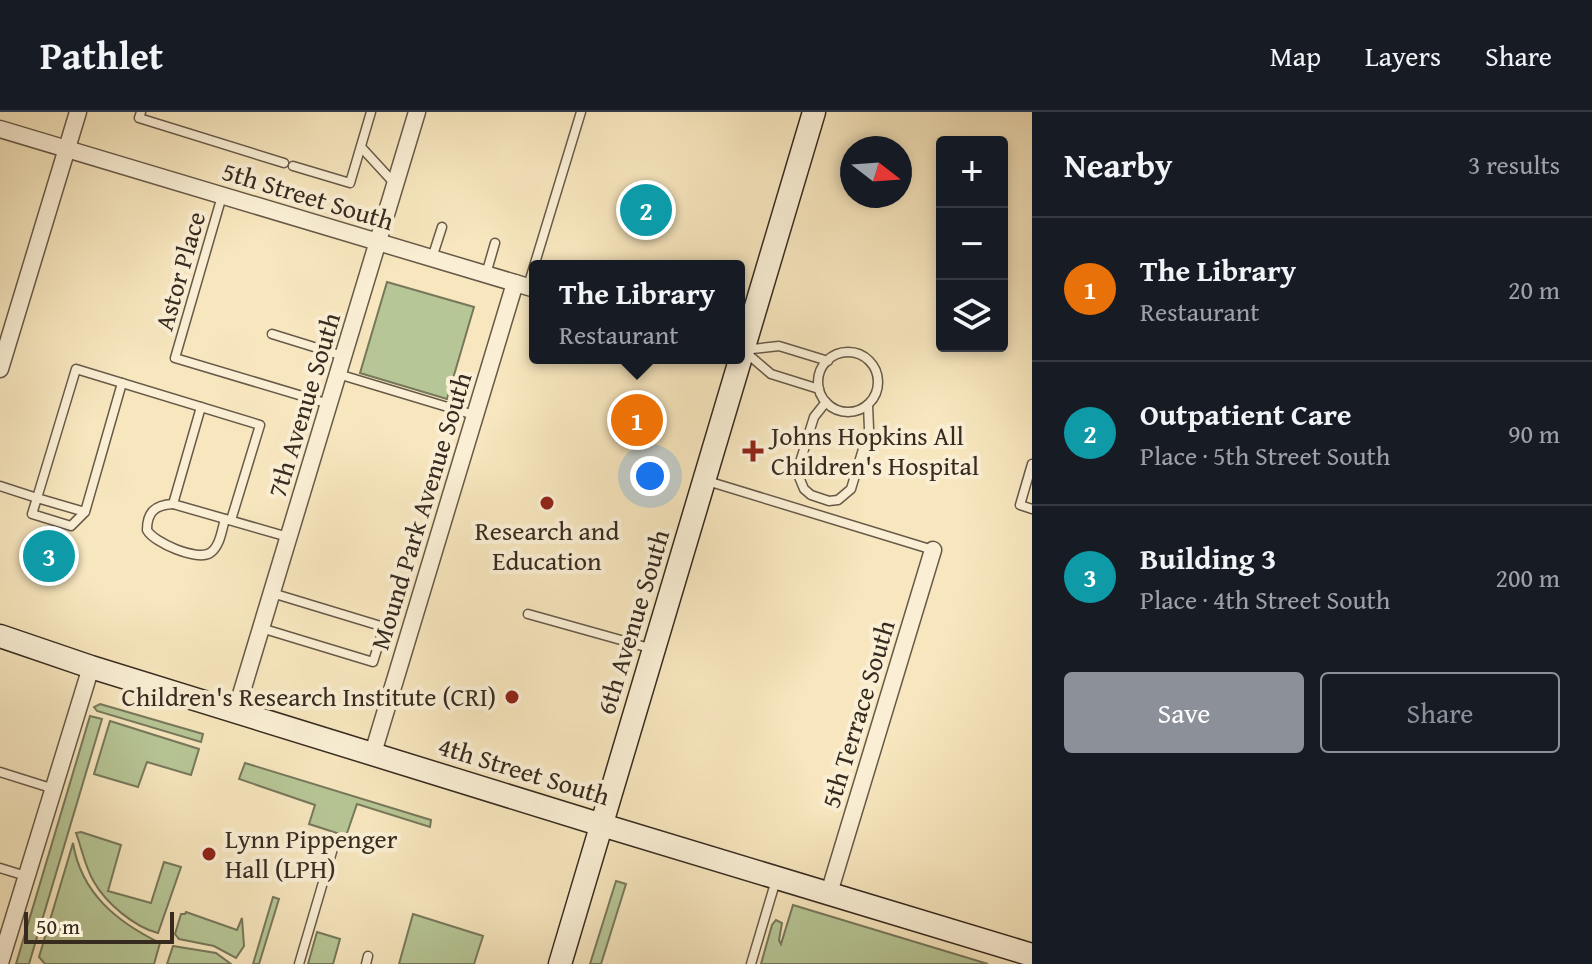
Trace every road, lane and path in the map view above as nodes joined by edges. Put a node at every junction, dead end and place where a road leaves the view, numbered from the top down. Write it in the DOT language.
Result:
graph roads {
  1 [pos="78,112"];
  2 [pos="141,112"];
  3 [pos="371,112"];
  4 [pos="417,112"];
  5 [pos="581,112"];
  6 [pos="814,112"];
  7 [pos="0,129"];
  8 [pos="361,147"];
  9 [pos="67,149"];
  10 [pos="395,185"];
  11 [pos="223,196"];
  12 [pos="442,227"];
  13 [pos="378,242"];
  14 [pos="495,243"];
  15 [pos="432,258"];
  16 [pos="534,260"];
  17 [pos="486,274"];
  18 [pos="526,286"];
  19 [pos="272,334"];
  20 [pos="745,336"];
  21 [pos="745,349"];
  22 [pos="745,352"];
  23 [pos="343,356"];
  24 [pos="828,361"];
  25 [pos="737,364"];
  26 [pos="0,369"];
  27 [pos="338,374"];
  28 [pos="122,383"];
  29 [pos="819,389"];
  30 [pos="826,402"];
  31 [pos="329,404"];
  32 [pos="868,405"];
  33 [pos="201,407"];
  34 [pos="475,415"];
  35 [pos="1032,464"];
  36 [pos="704,480"];
  37 [pos="0,486"];
  38 [pos="37,498"];
  39 [pos="173,504"];
  40 [pos="1032,509"];
  41 [pos="85,512"];
  42 [pos="228,520"];
  43 [pos="289,537"];
  44 [pos="933,550"];
  45 [pos="272,593"];
  46 [pos="528,614"];
  47 [pos="261,628"];
  48 [pos="0,636"];
  49 [pos="654,649"];
  50 [pos="91,667"];
  51 [pos="236,711"];
  52 [pos="373,753"];
  53 [pos="0,772"];
  54 [pos="54,789"];
  55 [pos="602,825"];
  56 [pos="334,845"];
  57 [pos="0,868"];
  58 [pos="27,876"];
  59 [pos="777,877"];
  60 [pos="829,893"];
  61 [pos="1032,955"];
  62 [pos="0,963"];
  63 [pos="299,964"];
  64 [pos="560,964"];
  65 [pos="751,964"];
  1 -- 9 [label="street"];
  2 -- 8 [label="lane"];
  3 -- 8 [label="lane"];
  4 -- 10 [label="street, 7th Avenue South"];
  5 -- 16 [label="lane"];
  6 -- 20 [label="main road, 6th Avenue South"];
  7 -- 9 [label="street, 5th Street South"];
  8 -- 10 [label="lane"];
  9 -- 11 [label="street, 5th Street South"];
  9 -- 26 [label="street"];
  10 -- 13 [label="street, 7th Avenue South"];
  11 -- 13 [label="street, 5th Street South"];
  11 -- 31 [label="lane, Astor Place"];
  12 -- 15 [label="lane"];
  13 -- 15 [label="street, 5th Street South"];
  13 -- 23 [label="street, 7th Avenue South"];
  14 -- 17 [label="lane"];
  15 -- 17 [label="street, 5th Street South"];
  17 -- 18 [label="street, 5th Street South"];
  18 -- 34 [label="street, Mound Park Avenue South"];
  19 -- 23 [label="lane"];
  21 -- 24 [label="lane"];
  22 -- 29 [label="lane"];
  23 -- 27 [label="street, 7th Avenue South"];
  24 -- 29 [label="lane"];
  24 -- 32 [label="lane"];
  25 -- 36 [label="main road, 6th Avenue South"];
  27 -- 31 [label="street, 7th Avenue South"];
  27 -- 34 [label="lane"];
  28 -- 33 [label="lane"];
  28 -- 38 [label="lane"];
  28 -- 41 [label="lane"];
  29 -- 30 [label="lane"];
  30 -- 32 [label="lane"];
  30 -- 32 [label="lane"];
  31 -- 43 [label="street, 7th Avenue South"];
  33 -- 39 [label="lane"];
  33 -- 42 [label="lane"];
  34 -- 52 [label="street, Mound Park Avenue South"];
  35 -- 40 [label="lane"];
  36 -- 44 [label="lane"];
  36 -- 49 [label="main road, 6th Avenue South"];
  37 -- 38 [label="lane"];
  38 -- 41 [label="lane"];
  38 -- 41 [label="lane"];
  39 -- 42 [label="lane"];
  39 -- 42 [label="lane"];
  42 -- 43 [label="lane"];
  43 -- 45 [label="street, 7th Avenue South"];
  44 -- 60 [label="street, 5th Terrace South"];
  45 -- 47 [label="street, 7th Avenue South"];
  45 -- 47 [label="lane"];
  46 -- 49 [label="lane"];
  47 -- 51 [label="street, 7th Avenue South"];
  48 -- 50 [label="main road, 4th Street South"];
  49 -- 55 [label="main road, 6th Avenue South"];
  50 -- 51 [label="main road, 4th Street South"];
  50 -- 54 [label="street"];
  51 -- 52 [label="main road, 4th Street South"];
  52 -- 55 [label="main road, 4th Street South"];
  53 -- 54 [label="lane"];
  54 -- 58 [label="street"];
  55 -- 59 [label="main road, 4th Street South"];
  55 -- 64 [label="main road, 6th Avenue South"];
  56 -- 63 [label="lane"];
  57 -- 58 [label="lane"];
  58 -- 62 [label="street"];
  59 -- 60 [label="main road, 4th Street South"];
  59 -- 65 [label="lane"];
  60 -- 61 [label="main road, 4th Street South"];
}
